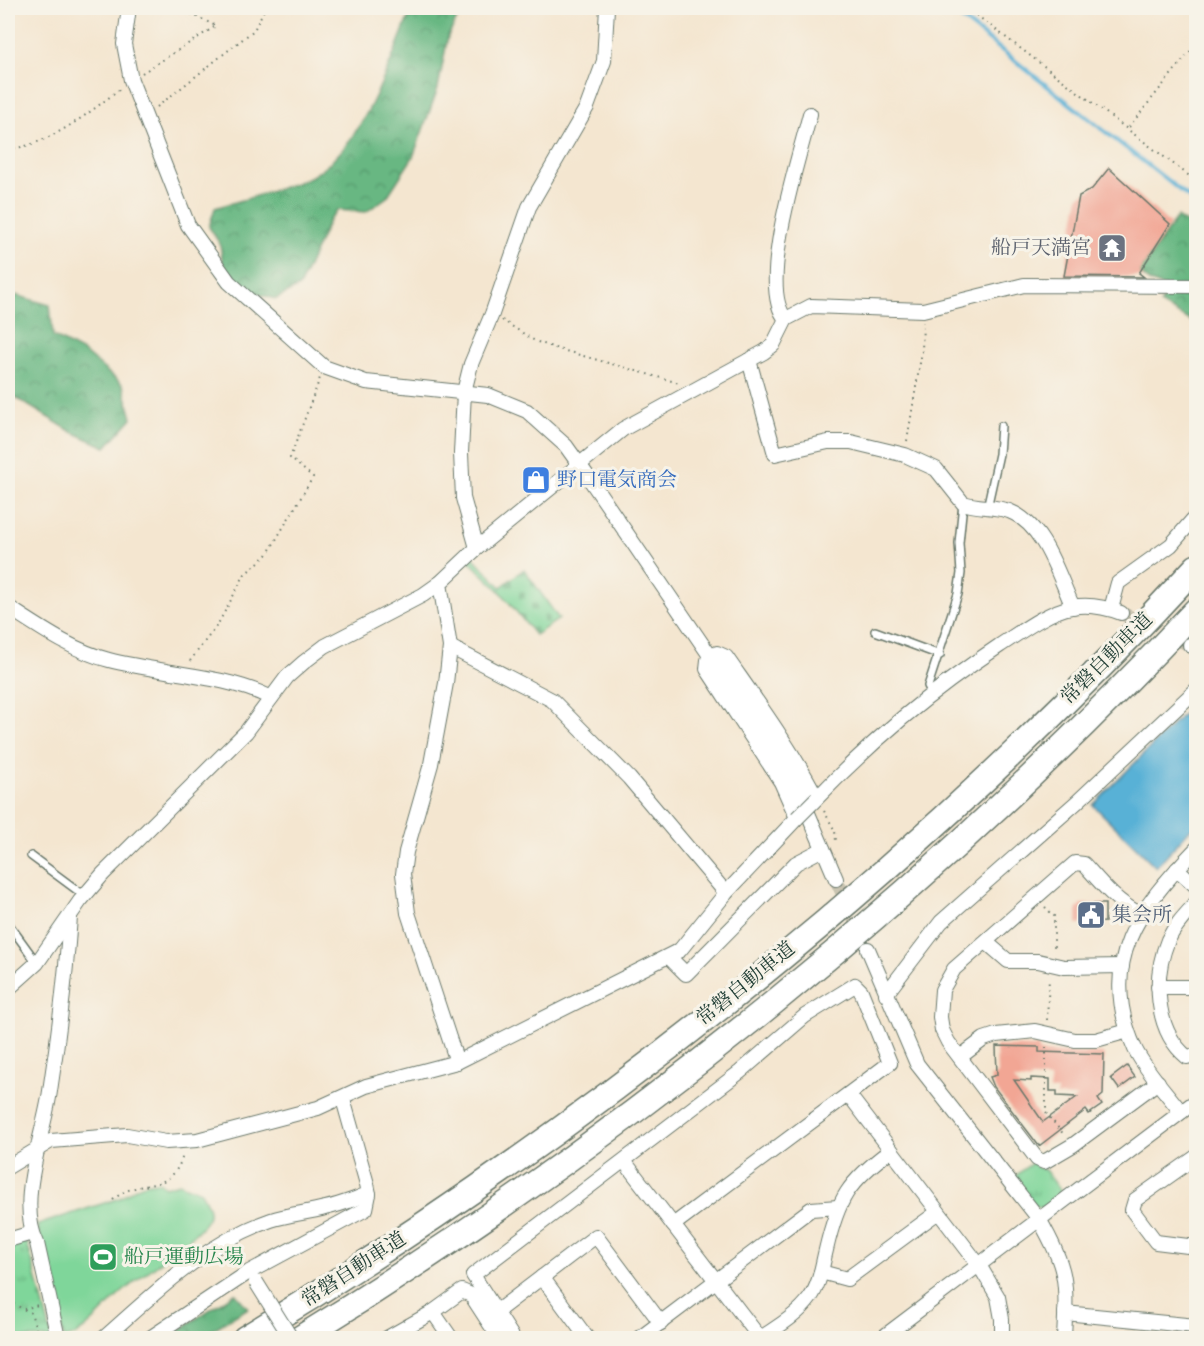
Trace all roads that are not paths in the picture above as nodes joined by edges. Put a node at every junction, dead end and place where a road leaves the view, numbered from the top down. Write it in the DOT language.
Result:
graph roads {
  1 [pos="129,8"];
  2 [pos="607,8"];
  3 [pos="810,114"];
  4 [pos="1197,286"];
  5 [pos="786,319"];
  6 [pos="749,360"];
  7 [pos="465,392"];
  8 [pos="1000,426"];
  9 [pos="578,464"];
  10 [pos="963,503"];
  11 [pos="987,508"];
  12 [pos="1197,516"];
  13 [pos="477,548"];
  14 [pos="1197,567"];
  15 [pos="440,583"];
  16 [pos="8,607"];
  17 [pos="1073,607"];
  18 [pos="1197,610"];
  19 [pos="875,631"];
  20 [pos="450,647"];
  21 [pos="940,655"];
  22 [pos="712,657"];
  23 [pos="1197,690"];
  24 [pos="932,693"];
  25 [pos="271,698"];
  26 [pos="817,798"];
  27 [pos="797,818"];
  28 [pos="830,848"];
  29 [pos="1197,849"];
  30 [pos="31,856"];
  31 [pos="1177,869"];
  32 [pos="836,879"];
  33 [pos="1197,886"];
  34 [pos="726,893"];
  35 [pos="85,896"];
  36 [pos="1197,903"];
  37 [pos="1140,914"];
  38 [pos="70,915"];
  39 [pos="8,923"];
  40 [pos="986,942"];
  41 [pos="868,949"];
  42 [pos="670,958"];
  43 [pos="37,963"];
  44 [pos="1122,966"];
  45 [pos="1158,987"];
  46 [pos="1197,987"];
  47 [pos="8,988"];
  48 [pos="885,994"];
  49 [pos="1128,1031"];
  50 [pos="1197,1055"];
  51 [pos="960,1057"];
  52 [pos="457,1062"];
  53 [pos="1158,1082"];
  54 [pos="849,1095"];
  55 [pos="343,1099"];
  56 [pos="1197,1101"];
  57 [pos="1181,1112"];
  58 [pos="39,1147"];
  59 [pos="891,1150"];
  60 [pos="1197,1157"];
  61 [pos="624,1161"];
  62 [pos="8,1167"];
  63 [pos="369,1194"];
  64 [pos="838,1207"];
  65 [pos="938,1212"];
  66 [pos="1038,1219"];
  67 [pos="673,1225"];
  68 [pos="32,1233"];
  69 [pos="8,1240"];
  70 [pos="1197,1247"];
  71 [pos="979,1265"];
  72 [pos="821,1272"];
  73 [pos="253,1277"];
  74 [pos="542,1277"];
  75 [pos="716,1281"];
  76 [pos="434,1312"];
  77 [pos="496,1312"];
  78 [pos="1065,1312"];
  79 [pos="661,1323"];
  80 [pos="1197,1326"];
  81 [pos="58,1338"];
  82 [pos="104,1338"];
  83 [pos="150,1338"];
  84 [pos="245,1338"];
  85 [pos="291,1338"];
  86 [pos="300,1338"];
  87 [pos="387,1338"];
  88 [pos="451,1338"];
  89 [pos="499,1338"];
  90 [pos="513,1338"];
  91 [pos="588,1338"];
  92 [pos="640,1338"];
  93 [pos="760,1338"];
  94 [pos="882,1338"];
  95 [pos="1002,1338"];
  96 [pos="1064,1338"];
  1 -- 7 [label="street"];
  2 -- 7 [label="street"];
  3 -- 5 [label="street"];
  4 -- 5 [label="street"];
  5 -- 6 [label="street"];
  6 -- 9 [label="street"];
  6 -- 10 [label="street"];
  7 -- 9 [label="street"];
  7 -- 13 [label="street"];
  8 -- 11 [label="lane"];
  9 -- 13 [label="street"];
  9 -- 22 [label="street"];
  10 -- 11 [label="street"];
  10 -- 21 [label="lane"];
  11 -- 17 [label="street"];
  12 -- 17 [label="street"];
  13 -- 15 [label="street"];
  14 -- 84 [label="highway, 常磐自動車道"];
  15 -- 20 [label="street"];
  15 -- 25 [label="street"];
  16 -- 25 [label="street"];
  17 -- 24 [label="street"];
  18 -- 86 [label="highway, 常磐自動車道"];
  19 -- 21 [label="lane"];
  20 -- 34 [label="street"];
  20 -- 52 [label="street"];
  21 -- 24 [label="lane"];
  22 -- 26 [label="street"];
  22 -- 27 [label="street"];
  22 -- 28 [label="street"];
  23 -- 48 [label="street"];
  24 -- 26 [label="street"];
  25 -- 35 [label="street"];
  26 -- 27 [label="street, bridge"];
  27 -- 34 [label="street"];
  28 -- 32 [label="street"];
  28 -- 42 [label="street"];
  29 -- 31 [label="street"];
  30 -- 35 [label="lane"];
  31 -- 33 [label="street"];
  31 -- 37 [label="street"];
  34 -- 42 [label="street"];
  35 -- 38 [label="street"];
  36 -- 45 [label="street"];
  37 -- 40 [label="street"];
  37 -- 44 [label="street"];
  38 -- 43 [label="street"];
  38 -- 58 [label="street"];
  39 -- 43 [label="lane"];
  40 -- 44 [label="street"];
  40 -- 51 [label="street"];
  41 -- 48 [label="street"];
  42 -- 52 [label="street"];
  43 -- 47 [label="street"];
  44 -- 49 [label="street"];
  45 -- 46 [label="street"];
  45 -- 50 [label="street"];
  48 -- 66 [label="street"];
  49 -- 51 [label="street"];
  49 -- 53 [label="street"];
  51 -- 53 [label="street"];
  52 -- 55 [label="street"];
  53 -- 57 [label="street"];
  54 -- 59 [label="street"];
  54 -- 61 [label="street"];
  54 -- 67 [label="street"];
  55 -- 58 [label="street"];
  55 -- 63 [label="street"];
  56 -- 57 [label="street"];
  57 -- 66 [label="street"];
  58 -- 62 [label="street"];
  58 -- 68 [label="street"];
  59 -- 64 [label="street"];
  59 -- 65 [label="street"];
  60 -- 70 [label="street"];
  61 -- 67 [label="street"];
  61 -- 77 [label="street"];
  63 -- 73 [label="street"];
  63 -- 82 [label="street"];
  64 -- 72 [label="street"];
  64 -- 75 [label="street"];
  65 -- 71 [label="street"];
  65 -- 72 [label="street"];
  66 -- 71 [label="street"];
  66 -- 78 [label="street"];
  67 -- 75 [label="street"];
  68 -- 69 [label="street"];
  68 -- 81 [label="street"];
  71 -- 94 [label="street"];
  71 -- 95 [label="street"];
  72 -- 93 [label="street"];
  73 -- 83 [label="street"];
  73 -- 85 [label="street, bridge"];
  74 -- 77 [label="street"];
  74 -- 79 [label="street"];
  74 -- 91 [label="street"];
  75 -- 79 [label="street"];
  75 -- 93 [label="street"];
  76 -- 87 [label="street"];
  76 -- 88 [label="street"];
  76 -- 89 [label="street"];
  77 -- 90 [label="street"];
  78 -- 80 [label="street"];
  78 -- 96 [label="street"];
  79 -- 92 [label="street"];
}
